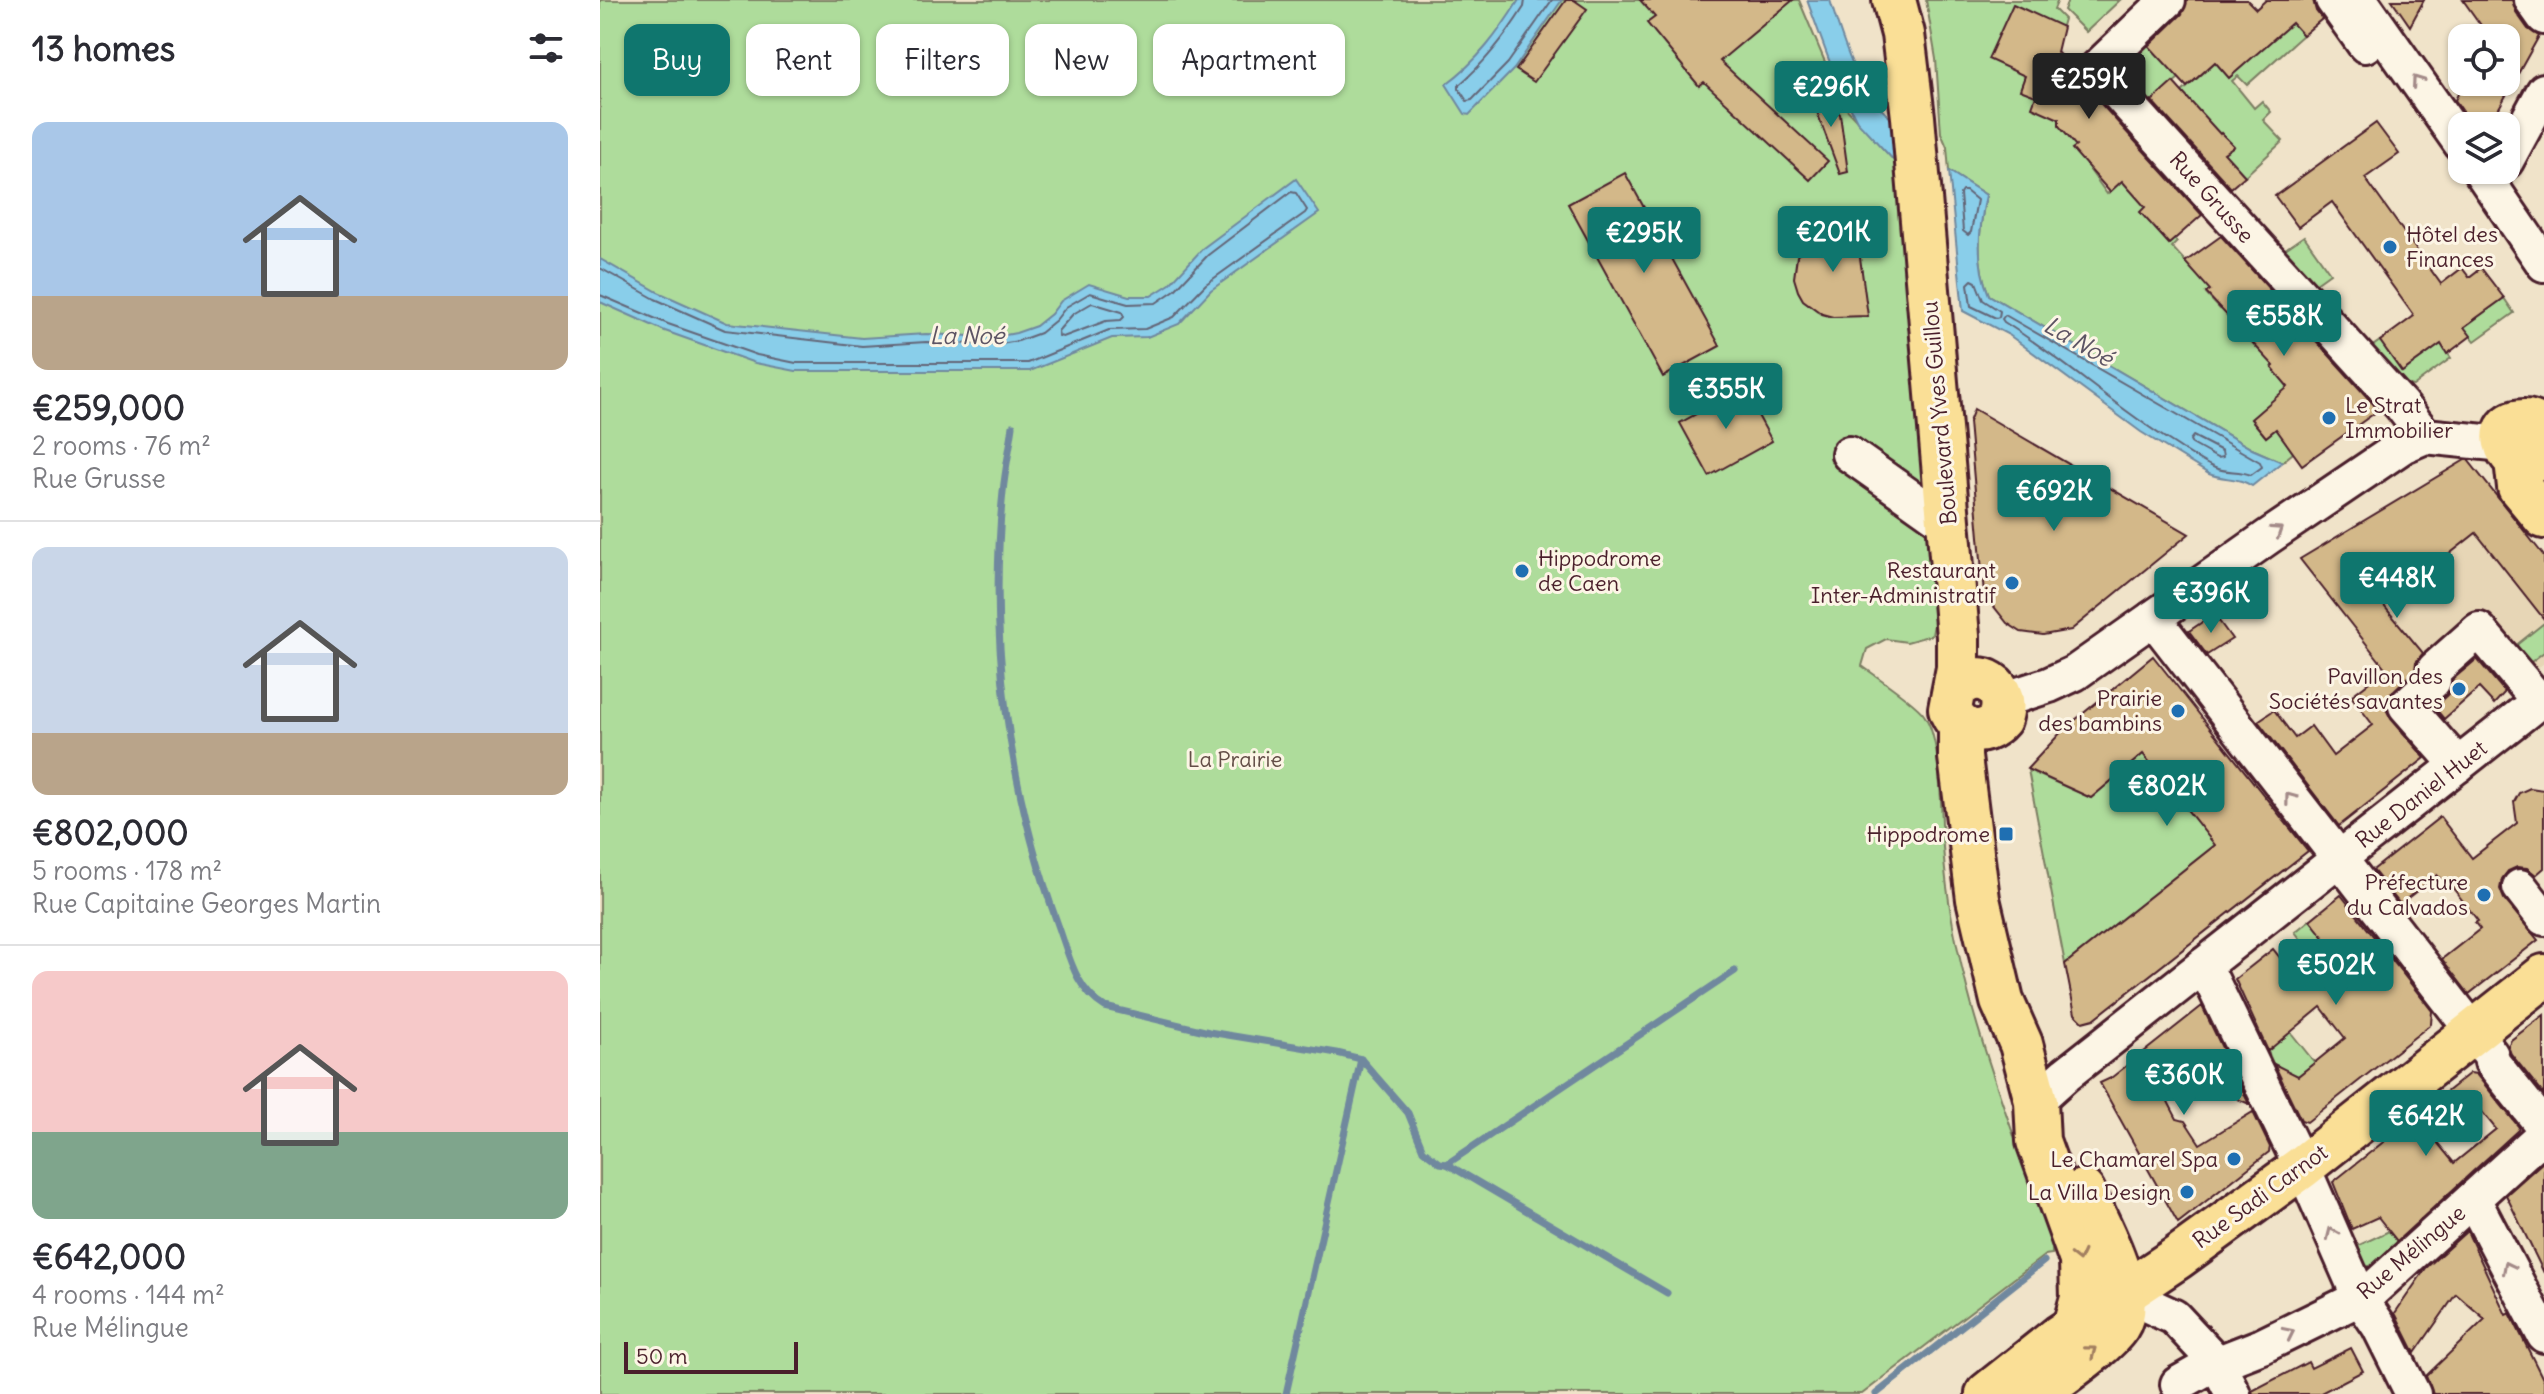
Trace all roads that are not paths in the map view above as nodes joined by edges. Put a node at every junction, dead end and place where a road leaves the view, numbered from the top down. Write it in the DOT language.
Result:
graph roads {
  1 [pos="1894,0"];
  2 [pos="2168,0"];
  3 [pos="2333,0"];
  4 [pos="2360,0"];
  5 [pos="2532,0"];
  6 [pos="2544,17"];
  7 [pos="2371,53"];
  8 [pos="2544,91"];
  9 [pos="2448,125"];
  10 [pos="2520,130"];
  11 [pos="2501,184"];
  12 [pos="2544,264"];
  13 [pos="2425,436"];
  14 [pos="2533,444"];
  15 [pos="1849,454"];
  16 [pos="2544,517"];
  17 [pos="1956,548"];
  18 [pos="2153,618"];
  19 [pos="2542,699"];
  20 [pos="1979,705"];
  21 [pos="2458,765"];
  22 [pos="2338,860"];
  23 [pos="2520,887"];
  24 [pos="2544,918"];
  25 [pos="2204,965"];
  26 [pos="2544,976"];
  27 [pos="2473,1032"];
  28 [pos="2036,1101"];
  29 [pos="2544,1127"];
  30 [pos="2544,1134"];
  31 [pos="2301,1168"];
  32 [pos="2473,1199"];
  33 [pos="2124,1294"];
  34 [pos="2360,1298"];
  35 [pos="2074,1327"];
  36 [pos="2544,1335"];
  37 [pos="2217,1363"];
  38 [pos="2178,1384"];
  39 [pos="1987,1394"];
  40 [pos="2037,1394"];
  41 [pos="2233,1394"];
  42 [pos="2413,1394"];
  1 -- 17 [label="main road, Boulevard Yves Guillou"];
  2 -- 13 [label="street, Rue Grusse"];
  3 -- 7 [label="street"];
  9 -- 4 [label="street, one-way"];
  5 -- 6 [label="street"];
  8 -- 10 [label="street"];
  11 -- 12 [label="street"];
  13 -- 14 [label="street"];
  18 -- 13 [label="street, one-way"];
  14 -- 16 [label="main road"];
  15 -- 17 [label="street"];
  17 -- 20 [label="main road, Boulevard Yves Guillou"];
  18 -- 20 [label="street"];
  22 -- 18 [label="street, one-way"];
  19 -- 21 [label="street, Rue Daniel Huet"];
  19 -- 21 [label="street"];
  20 -- 28 [label="main road"];
  21 -- 22 [label="street, Rue Daniel Huet"];
  22 -- 25 [label="street, Rue Daniel Huet"];
  22 -- 27 [label="street"];
  23 -- 24 [label="street"];
  25 -- 28 [label="street, Rue Daniel Huet"];
  25 -- 31 [label="street"];
  26 -- 27 [label="main road, Rue Sadi Carnot"];
  27 -- 29 [label="street"];
  27 -- 31 [label="main road, Rue Sadi Carnot"];
  28 -- 33 [label="main road"];
  28 -- 35 [label="main road, one-way"];
  30 -- 32 [label="street, Rue Mélingue"];
  31 -- 33 [label="main road, Rue Sadi Carnot"];
  34 -- 31 [label="street, one-way"];
  32 -- 34 [label="street, Rue Mélingue"];
  36 -- 32 [label="street, one-way"];
  33 -- 35 [label="main road, Rue Sadi Carnot"];
  33 -- 37 [label="street"];
  40 -- 33 [label="main road, one-way"];
  37 -- 34 [label="street, Rue Mélingue, one-way"];
  34 -- 42 [label="street"];
  35 -- 39 [label="main road, Rue Sadi Carnot"];
  37 -- 38 [label="street, Rue Mélingue"];
  37 -- 41 [label="street"];
}
